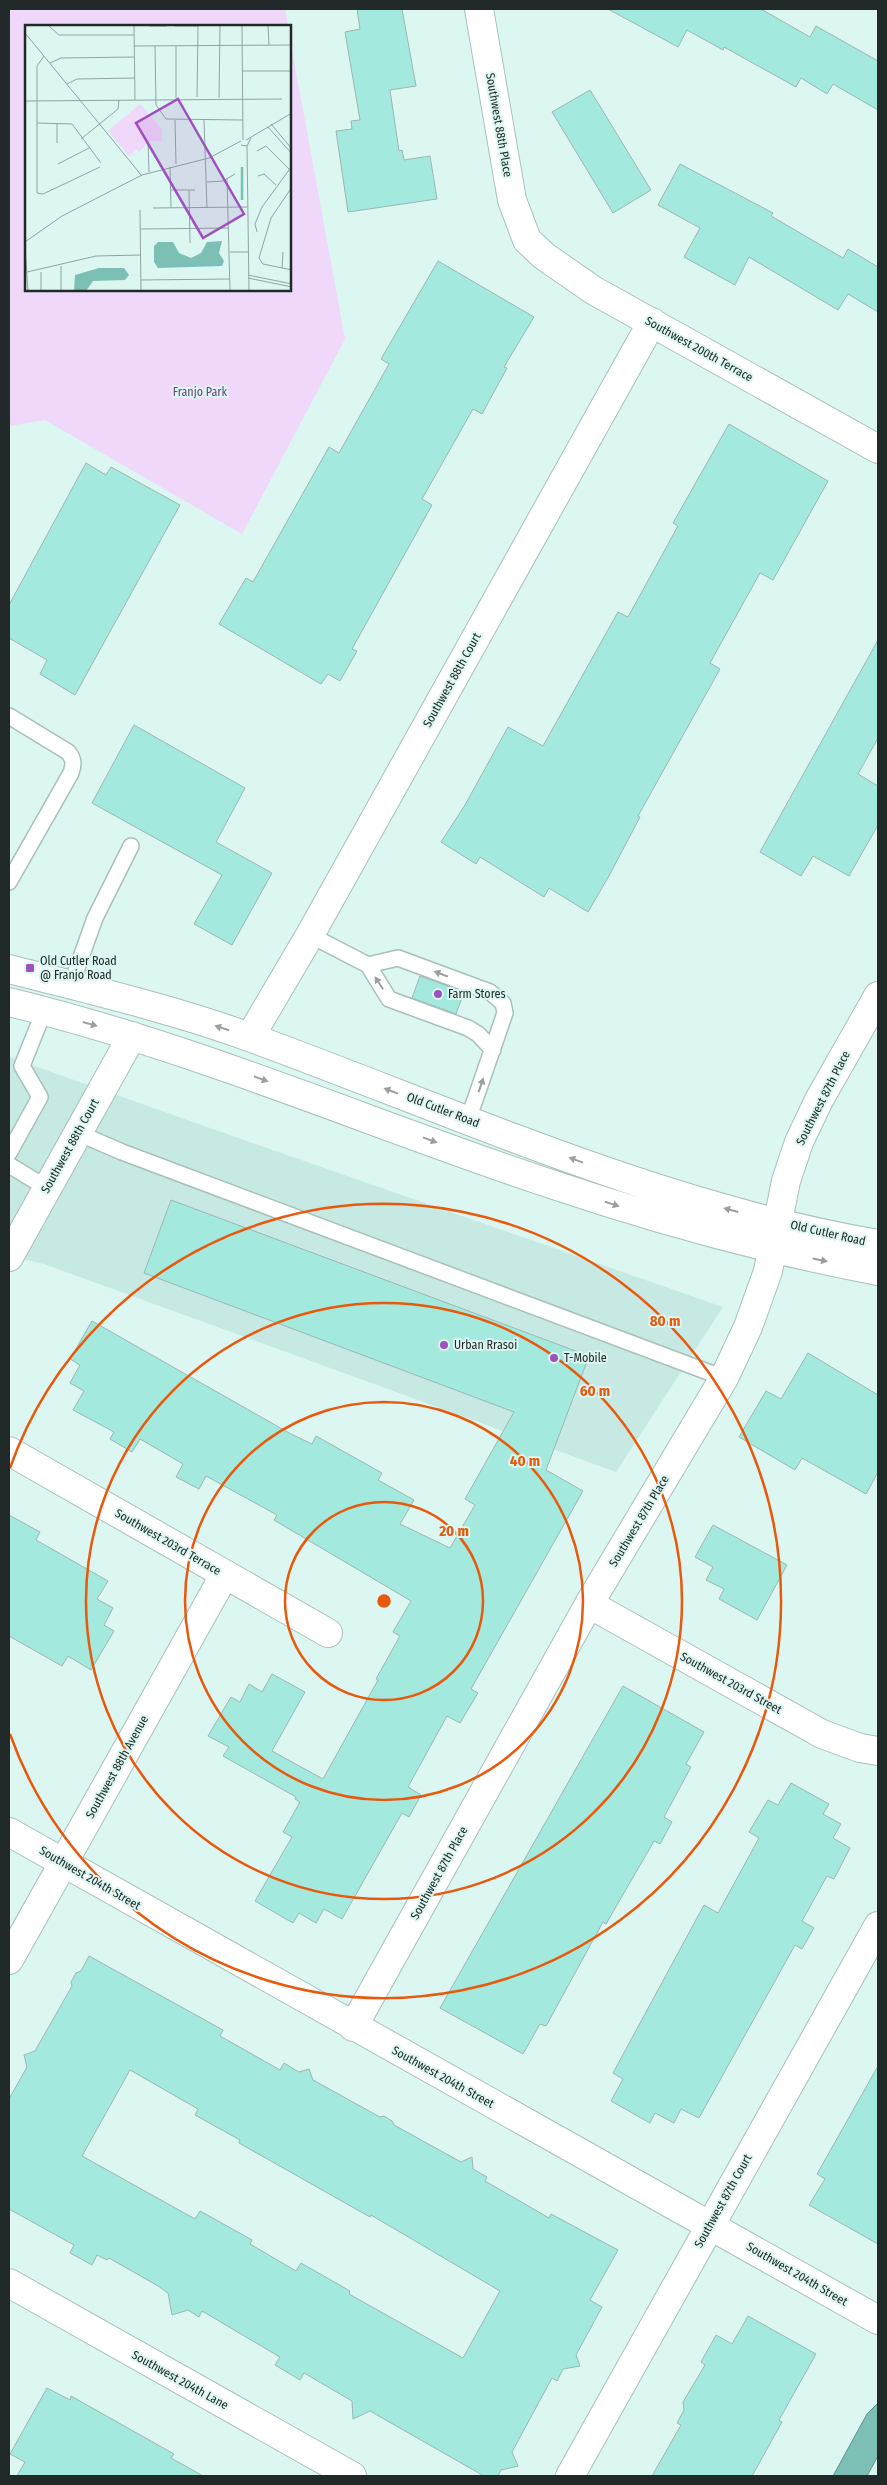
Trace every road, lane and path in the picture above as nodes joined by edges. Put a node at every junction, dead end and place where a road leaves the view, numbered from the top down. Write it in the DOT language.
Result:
graph roads {
  1 [pos="479,9"];
  2 [pos="527,240"];
  3 [pos="652,322"];
  4 [pos="878,449"];
  5 [pos="9,716"];
  6 [pos="131,846"];
  7 [pos="9,882"];
  8 [pos="310,935"];
  9 [pos="368,966"];
  10 [pos="9,969"];
  11 [pos="71,985"];
  12 [pos="878,996"];
  13 [pos="9,1002"];
  14 [pos="54,1013"];
  15 [pos="132,1036"];
  16 [pos="250,1037"];
  17 [pos="494,1050"];
  18 [pos="468,1120"];
  19 [pos="78,1133"];
  20 [pos="457,1150"];
  21 [pos="9,1153"];
  22 [pos="9,1165"];
  23 [pos="48,1188"];
  24 [pos="778,1222"];
  25 [pos="878,1244"];
  26 [pos="773,1248"];
  27 [pos="9,1257"];
  28 [pos="878,1271"];
  29 [pos="724,1378"];
  30 [pos="9,1451"];
  31 [pos="225,1574"];
  32 [pos="589,1604"];
  33 [pos="328,1633"];
  34 [pos="878,1751"];
  35 [pos="9,1832"];
  36 [pos="63,1862"];
  37 [pos="878,1926"];
  38 [pos="9,1960"];
  39 [pos="353,2027"];
  40 [pos="710,2224"];
  41 [pos="9,2283"];
  42 [pos="878,2320"];
  43 [pos="352,2476"];
  44 [pos="570,2476"];
  1 -- 2 [label="street, Southwest 88th Place"];
  2 -- 3 [label="street, Southwest 200th Terrace"];
  3 -- 4 [label="street, Southwest 200th Terrace"];
  3 -- 8 [label="street, Southwest 88th Court"];
  5 -- 7 [label="lane"];
  6 -- 11 [label="lane"];
  8 -- 9 [label="lane"];
  8 -- 16 [label="street, Southwest 88th Court"];
  17 -- 9 [label="lane, one-way"];
  17 -- 9 [label="lane, one-way"];
  10 -- 11 [label="street, Old Cutler Road"];
  11 -- 14 [label="street"];
  16 -- 11 [label="street, Old Cutler Road, one-way"];
  12 -- 24 [label="street, Southwest 87th Place"];
  13 -- 14 [label="street"];
  14 -- 15 [label="street, one-way"];
  14 -- 21 [label="lane"];
  15 -- 19 [label="street, Southwest 88th Court"];
  15 -- 20 [label="street, one-way"];
  18 -- 16 [label="street, Old Cutler Road, one-way"];
  18 -- 17 [label="lane, one-way"];
  18 -- 20 [label="street"];
  24 -- 18 [label="street, Old Cutler Road, one-way"];
  19 -- 23 [label="street, Southwest 88th Court"];
  19 -- 29 [label="lane"];
  20 -- 26 [label="street, one-way"];
  22 -- 23 [label="lane"];
  23 -- 27 [label="street, Southwest 88th Court"];
  24 -- 25 [label="street, Old Cutler Road"];
  24 -- 26 [label="street, Southwest 87th Place"];
  26 -- 28 [label="street, one-way"];
  26 -- 29 [label="street, Southwest 87th Place"];
  29 -- 32 [label="street, Southwest 87th Place"];
  30 -- 31 [label="street, Southwest 203rd Terrace"];
  31 -- 33 [label="street, Southwest 203rd Terrace"];
  31 -- 36 [label="street, Southwest 88th Avenue"];
  32 -- 34 [label="street, Southwest 203rd Street"];
  32 -- 39 [label="street, Southwest 87th Place"];
  35 -- 36 [label="street, Southwest 204th Street"];
  36 -- 38 [label="street, Southwest 88th Avenue"];
  36 -- 39 [label="street, Southwest 204th Street"];
  37 -- 40 [label="street, Southwest 87th Court"];
  39 -- 40 [label="street, Southwest 204th Street"];
  40 -- 42 [label="street, Southwest 204th Street"];
  40 -- 44 [label="street, Southwest 87th Court"];
  41 -- 43 [label="street, Southwest 204th Lane"];
}
